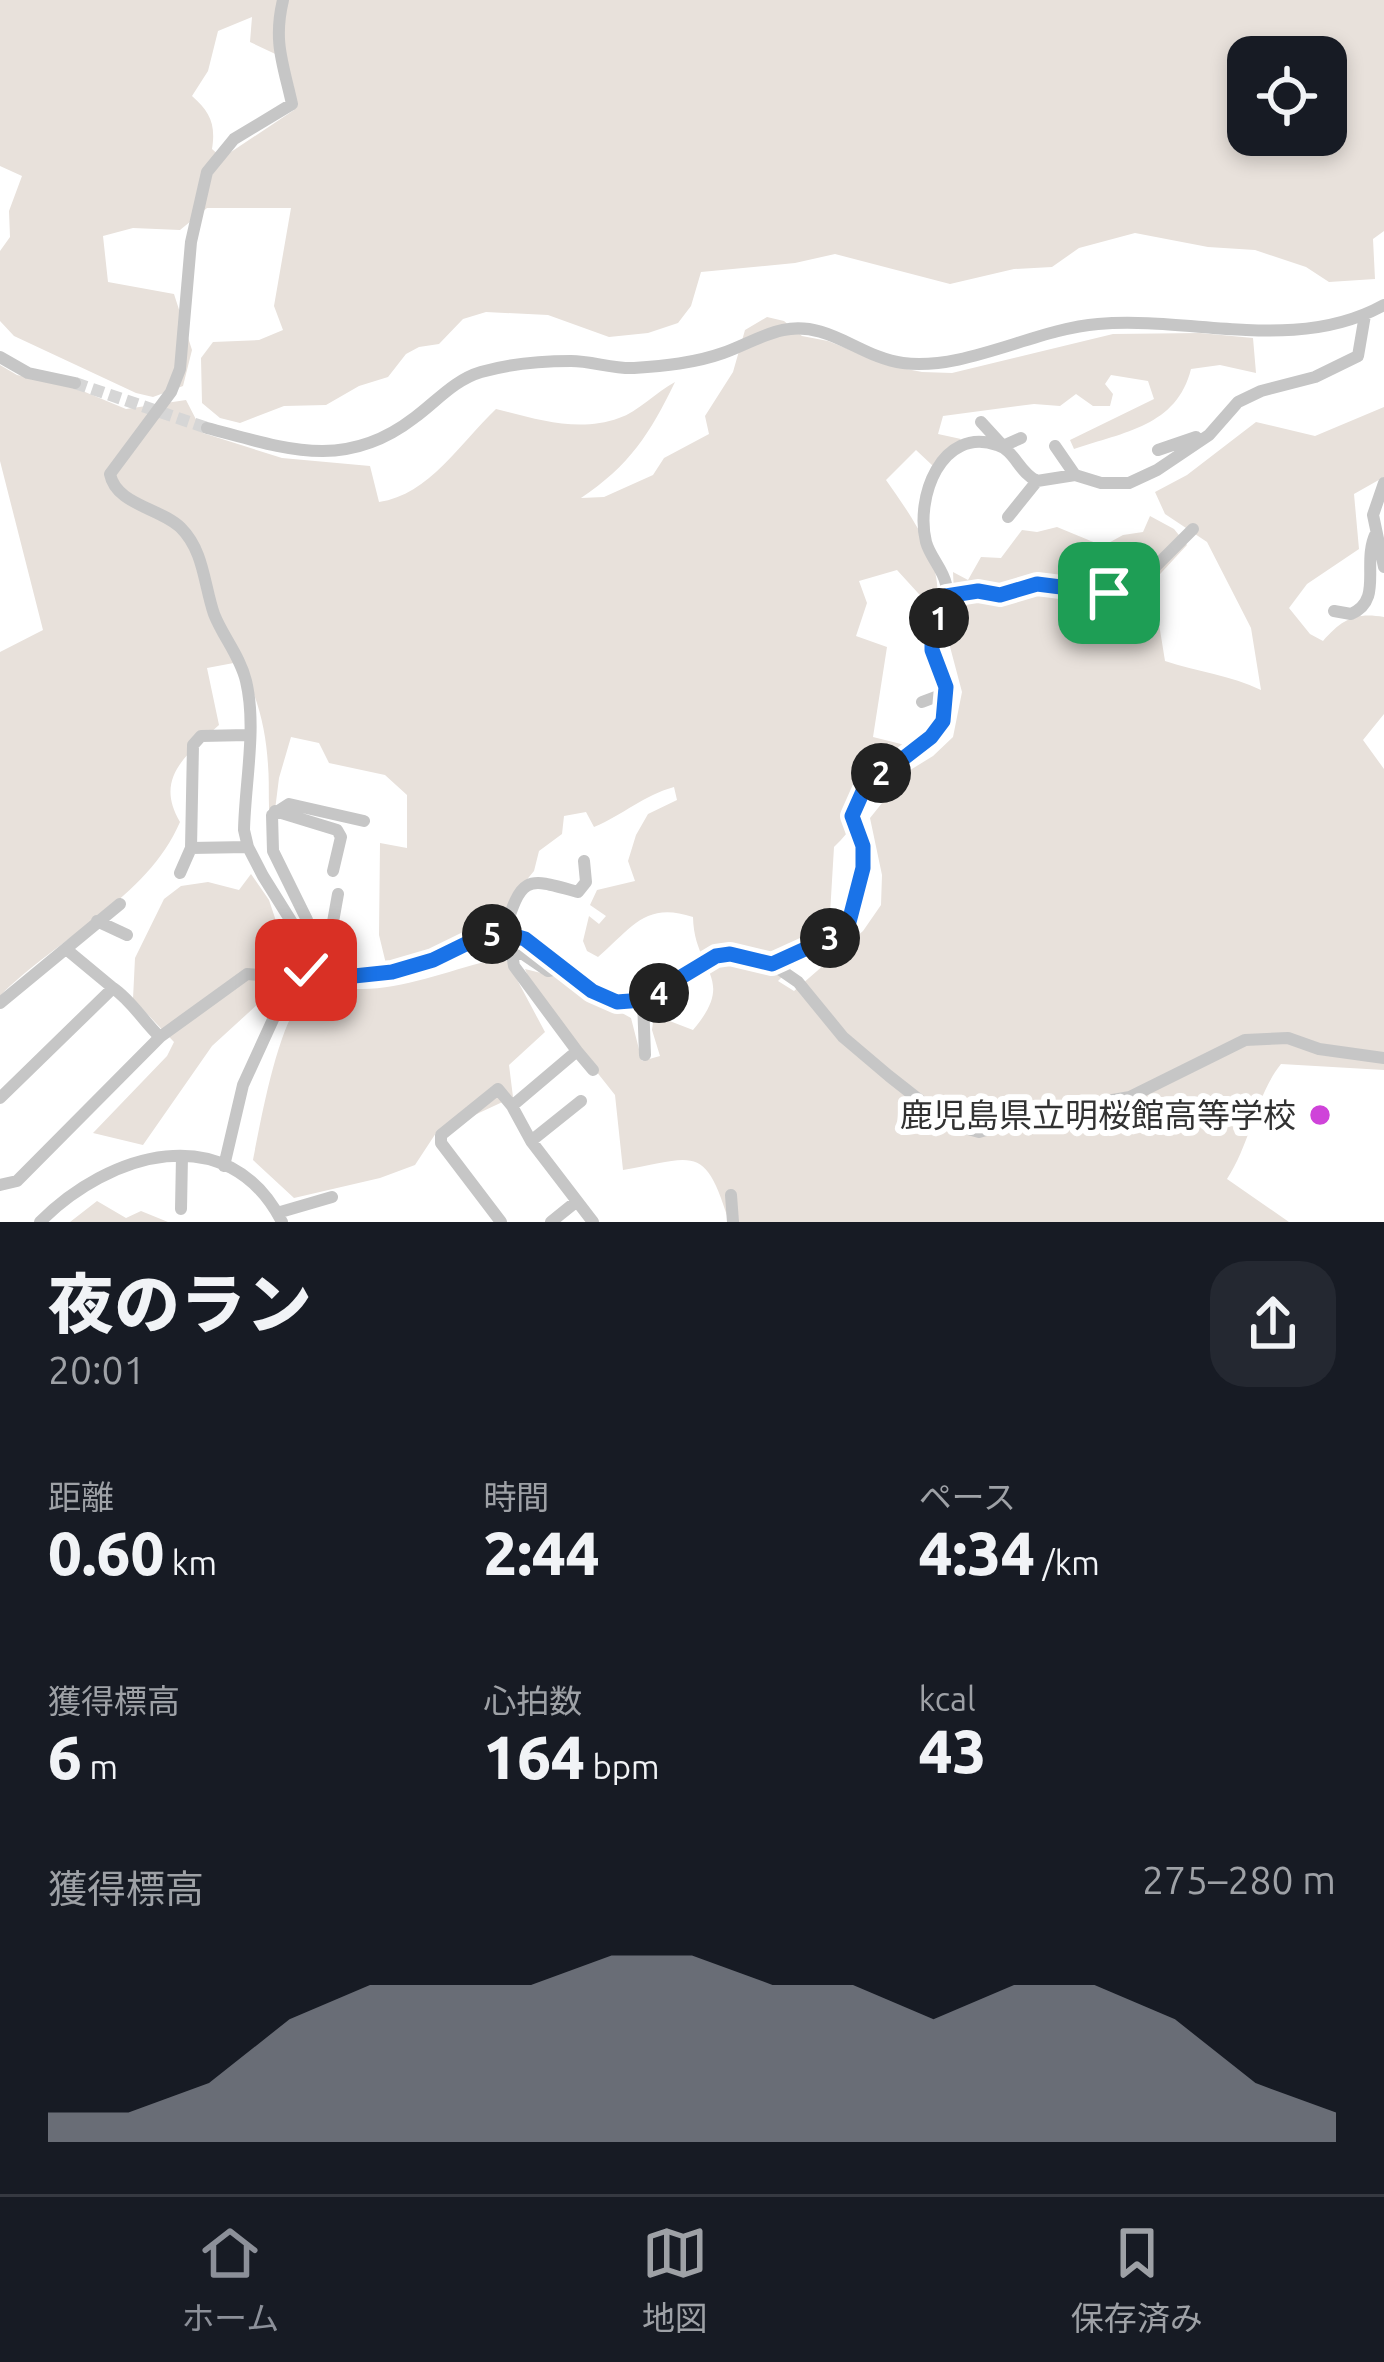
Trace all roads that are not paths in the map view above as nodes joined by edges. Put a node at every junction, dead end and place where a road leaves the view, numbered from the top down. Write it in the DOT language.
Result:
graph roads {
  1 [pos="283,0"];
  2 [pos="1384,304"];
  3 [pos="1365,315"];
  4 [pos="0,357"];
  5 [pos="75,383"];
  6 [pos="981,422"];
  7 [pos="207,428"];
  8 [pos="1209,435"];
  9 [pos="1021,438"];
  10 [pos="1004,446"];
  11 [pos="1055,446"];
  12 [pos="1158,450"];
  13 [pos="1075,475"];
  14 [pos="1036,481"];
  15 [pos="1384,483"];
  16 [pos="1008,517"];
  17 [pos="1193,529"];
  18 [pos="1376,533"];
  19 [pos="1384,567"];
  20 [pos="946,596"];
  21 [pos="1334,611"];
  22 [pos="946,693"];
  23 [pos="922,702"];
  24 [pos="248,736"];
  25 [pos="275,812"];
  26 [pos="364,821"];
  27 [pos="248,847"];
  28 [pos="191,848"];
  29 [pos="584,861"];
  30 [pos="333,871"];
  31 [pos="180,873"];
  32 [pos="338,895"];
  33 [pos="120,904"];
  34 [pos="97,921"];
  35 [pos="504,933"];
  36 [pos="127,935"];
  37 [pos="301,938"];
  38 [pos="66,949"];
  39 [pos="772,964"];
  40 [pos="564,968"];
  41 [pos="306,970"];
  42 [pos="324,972"];
  43 [pos="292,978"];
  44 [pos="113,988"];
  45 [pos="643,1000"];
  46 [pos="0,1003"];
  47 [pos="160,1037"];
  48 [pos="577,1051"];
  49 [pos="645,1055"];
  50 [pos="1384,1058"];
  51 [pos="593,1070"];
  52 [pos="0,1098"];
  53 [pos="581,1101"];
  54 [pos="512,1106"];
  55 [pos="531,1141"];
  56 [pos="182,1156"];
  57 [pos="224,1166"];
  58 [pos="0,1185"];
  59 [pos="731,1195"];
  60 [pos="332,1197"];
  61 [pos="578,1201"];
  62 [pos="181,1209"];
  63 [pos="280,1218"];
  64 [pos="40,1222"];
  65 [pos="501,1222"];
  66 [pos="551,1222"];
  67 [pos="593,1222"];
  68 [pos="733,1222"];
  1 -- 24 [label="street"];
  2 -- 3 [label="street"];
  3 -- 7 [label="street"];
  3 -- 8 [label="street"];
  4 -- 5 [label="street"];
  6 -- 10 [label="street"];
  8 -- 12 [label="street"];
  8 -- 13 [label="street"];
  9 -- 10 [label="street"];
  10 -- 14 [label="street"];
  10 -- 20 [label="street"];
  11 -- 13 [label="street"];
  13 -- 14 [label="street"];
  14 -- 16 [label="street"];
  15 -- 18 [label="street"];
  17 -- 20 [label="street"];
  18 -- 19 [label="street"];
  18 -- 21 [label="street"];
  20 -- 22 [label="street"];
  22 -- 23 [label="street"];
  22 -- 39 [label="street"];
  24 -- 27 [label="street"];
  24 -- 28 [label="street"];
  25 -- 26 [label="street"];
  25 -- 30 [label="street"];
  25 -- 37 [label="street"];
  27 -- 28 [label="street"];
  27 -- 37 [label="street"];
  28 -- 31 [label="street"];
  29 -- 35 [label="street"];
  32 -- 42 [label="street"];
  33 -- 34 [label="street"];
  34 -- 36 [label="street"];
  34 -- 38 [label="street"];
  35 -- 40 [label="street"];
  35 -- 42 [label="street"];
  37 -- 41 [label="street"];
  38 -- 44 [label="street"];
  38 -- 46 [label="street"];
  39 -- 45 [label="street"];
  39 -- 50 [label="street"];
  40 -- 45 [label="street"];
  40 -- 48 [label="street"];
  41 -- 42 [label="street"];
  41 -- 43 [label="street"];
  43 -- 47 [label="street"];
  43 -- 57 [label="street"];
  44 -- 47 [label="street"];
  44 -- 52 [label="street"];
  45 -- 49 [label="street"];
  47 -- 58 [label="street"];
  48 -- 51 [label="street"];
  48 -- 54 [label="street"];
  53 -- 55 [label="street"];
  54 -- 55 [label="street"];
  54 -- 65 [label="street"];
  55 -- 61 [label="street"];
  56 -- 57 [label="street"];
  56 -- 62 [label="street"];
  56 -- 64 [label="street"];
  57 -- 63 [label="street"];
  59 -- 68 [label="street"];
  60 -- 63 [label="street"];
  61 -- 66 [label="street"];
  61 -- 67 [label="street"];
}
